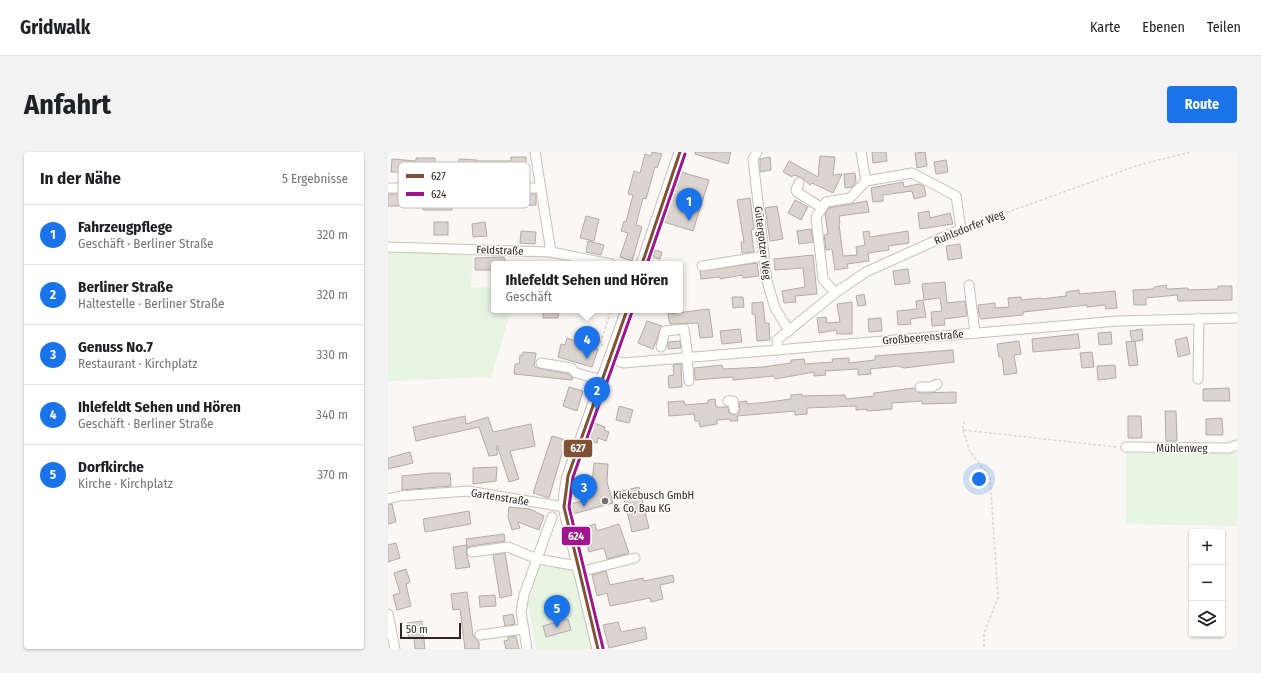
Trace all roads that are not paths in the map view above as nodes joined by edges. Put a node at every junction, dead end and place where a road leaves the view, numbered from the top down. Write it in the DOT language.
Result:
graph roads {
  1 [pos="535,152"];
  2 [pos="680,152"];
  3 [pos="757,152"];
  4 [pos="861,152"];
  5 [pos="866,181"];
  6 [pos="799,183"];
  7 [pos="530,188"];
  8 [pos="540,188"];
  9 [pos="822,208"];
  10 [pos="388,247"];
  11 [pos="551,252"];
  12 [pos="764,256"];
  13 [pos="596,261"];
  14 [pos="643,261"];
  15 [pos="702,266"];
  16 [pos="970,285"];
  17 [pos="835,292"];
  18 [pos="626,313"];
  19 [pos="1199,318"];
  20 [pos="1237,318"];
  21 [pos="789,331"];
  22 [pos="975,333"];
  23 [pos="661,347"];
  24 [pos="778,350"];
  25 [pos="687,357"];
  26 [pos="609,360"];
  27 [pos="541,363"];
  28 [pos="1198,379"];
  29 [pos="602,380"];
  30 [pos="689,381"];
  31 [pos="937,384"];
  32 [pos="920,388"];
  33 [pos="728,401"];
  34 [pos="734,409"];
  35 [pos="1237,445"];
  36 [pos="1126,448"];
  37 [pos="388,499"];
  38 [pos="564,507"];
  39 [pos="552,517"];
  40 [pos="472,552"];
  41 [pos="635,558"];
  42 [pos="537,559"];
  43 [pos="578,569"];
  44 [pos="388,614"];
  45 [pos="524,629"];
  46 [pos="480,635"];
  47 [pos="395,649"];
  48 [pos="528,649"];
  49 [pos="598,649"];
  1 -- 8 [label="street"];
  2 -- 14 [label="main road"];
  3 -- 12 [label="street, Gütergotzer Weg"];
  4 -- 5 [label="street"];
  5 -- 9 [label="street"];
  5 -- 17 [label="street, Ruhlsdorfer Weg"];
  6 -- 9 [label="street"];
  7 -- 8 [label="street"];
  8 -- 11 [label="street"];
  9 -- 17 [label="street"];
  10 -- 11 [label="street, Feldstraße"];
  11 -- 13 [label="street, Feldstraße"];
  12 -- 15 [label="street"];
  12 -- 21 [label="street, Gütergotzer Weg"];
  16 -- 22 [label="street"];
  17 -- 21 [label="street, Ruhlsdorfer Weg"];
  18 -- 26 [label="main road"];
  19 -- 20 [label="street, Großbeerenstraße"];
  19 -- 22 [label="street, Großbeerenstraße"];
  19 -- 28 [label="street"];
  21 -- 24 [label="street, Ruhlsdorfer Weg"];
  22 -- 24 [label="street, Großbeerenstraße"];
  23 -- 25 [label="street"];
  24 -- 25 [label="street, Großbeerenstraße"];
  25 -- 26 [label="street, Großbeerenstraße"];
  25 -- 30 [label="street"];
  26 -- 29 [label="main road"];
  27 -- 29 [label="street"];
  29 -- 38 [label="main road"];
  31 -- 32 [label="street"];
  33 -- 34 [label="street"];
  35 -- 36 [label="street, Mühlenweg"];
  37 -- 38 [label="street, Gartenstraße"];
  38 -- 43 [label="main road"];
  39 -- 42 [label="street"];
  40 -- 42 [label="street"];
  41 -- 43 [label="street"];
  42 -- 43 [label="street"];
  42 -- 45 [label="street"];
  43 -- 49 [label="main road"];
  44 -- 47 [label="street"];
  45 -- 46 [label="street"];
  45 -- 48 [label="street"];
}
